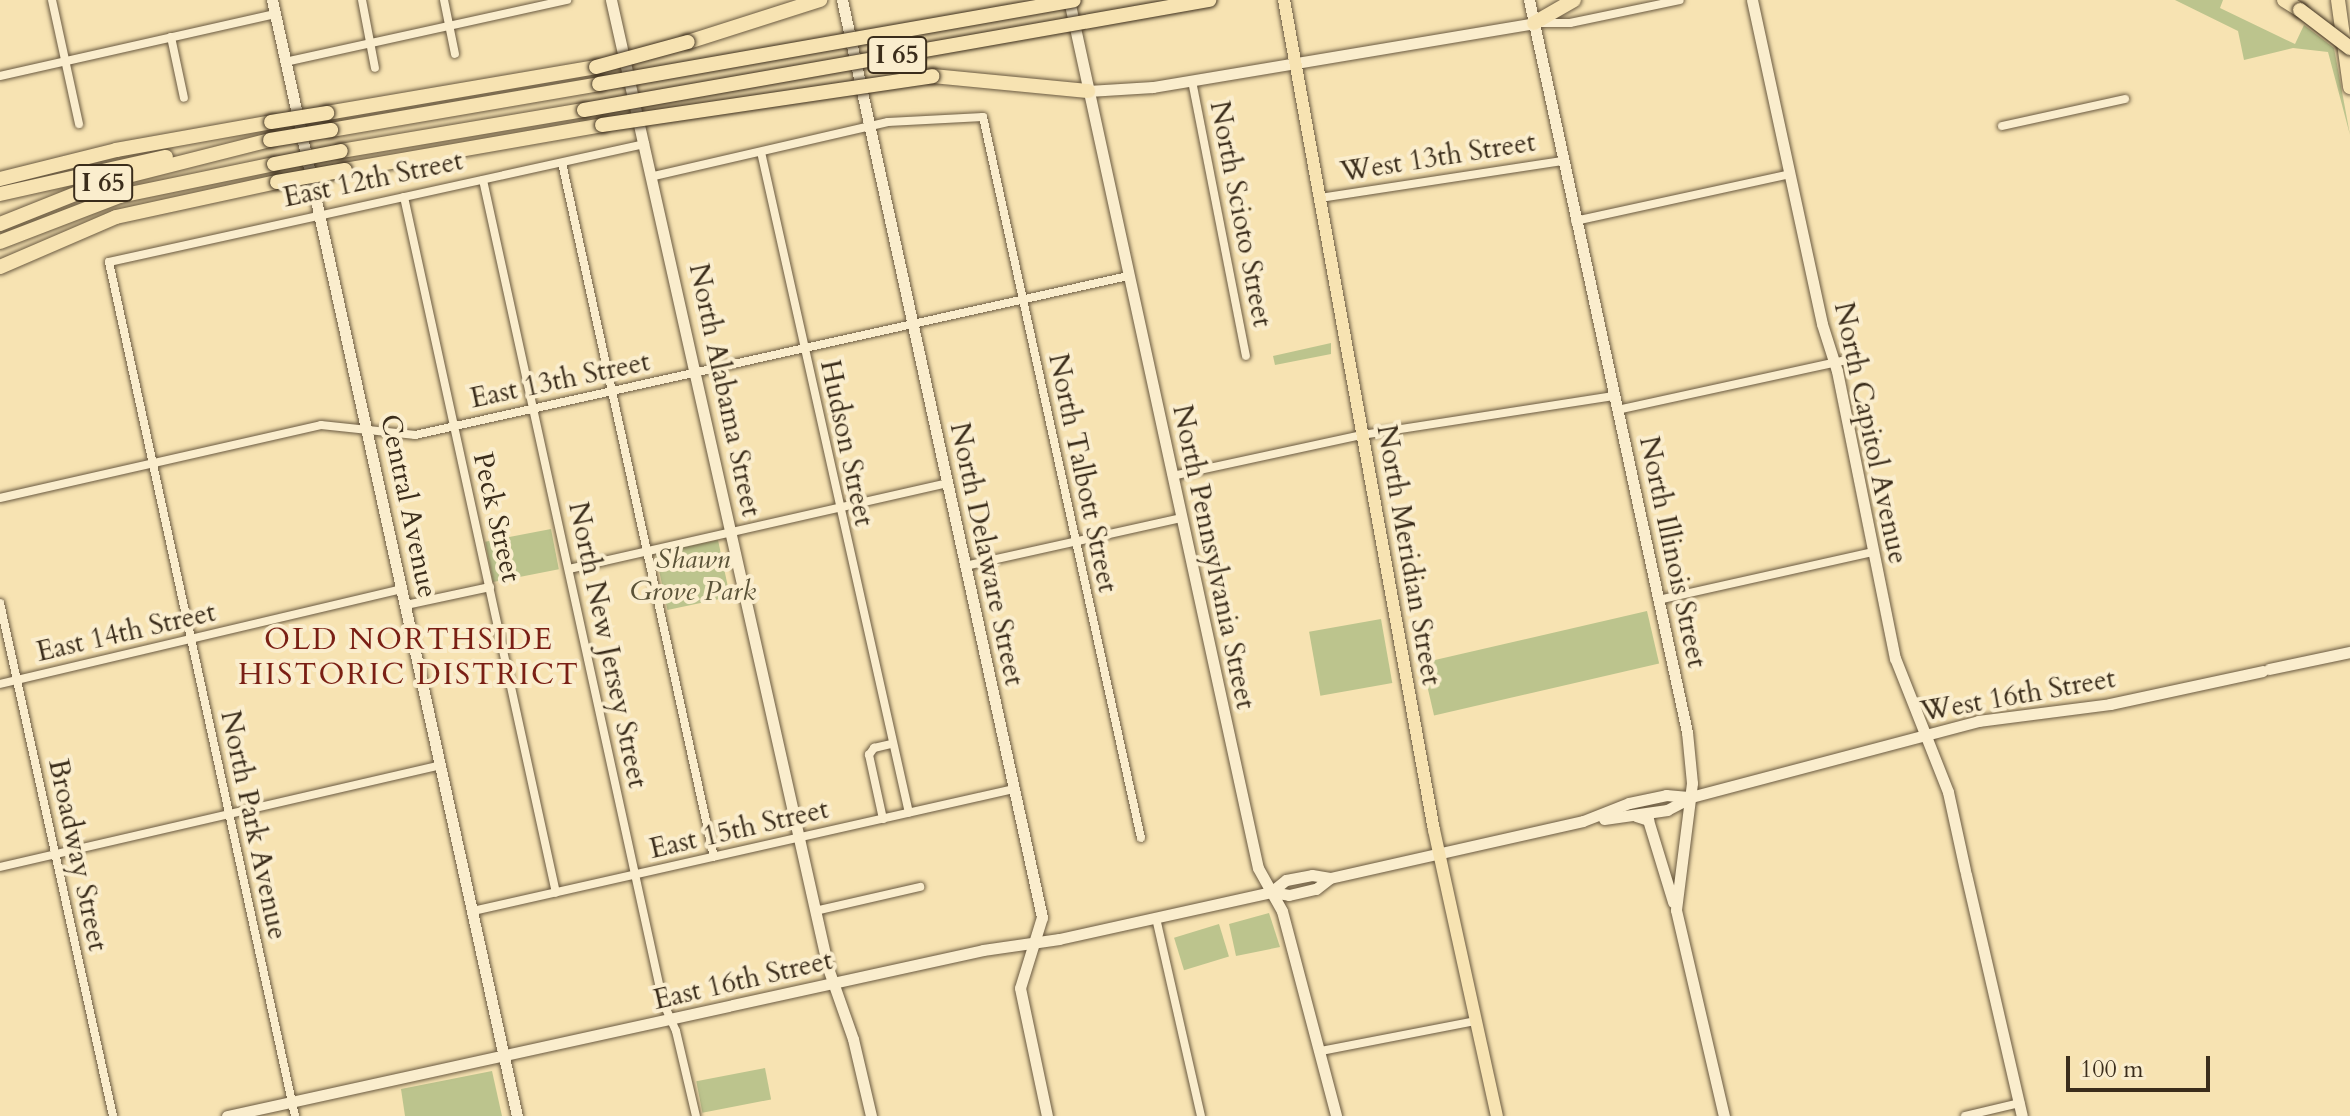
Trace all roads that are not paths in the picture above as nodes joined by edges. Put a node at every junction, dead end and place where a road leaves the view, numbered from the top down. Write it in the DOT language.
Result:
graph roads {
  1 [pos="52,0"];
  2 [pos="272,0"];
  3 [pos="362,0"];
  4 [pos="444,0"];
  5 [pos="567,0"];
  6 [pos="611,0"];
  7 [pos="820,0"];
  8 [pos="842,0"];
  9 [pos="1071,0"];
  10 [pos="1209,0"];
  11 [pos="1284,0"];
  12 [pos="1529,0"];
  13 [pos="1574,0"];
  14 [pos="1680,0"];
  15 [pos="1752,0"];
  16 [pos="2284,0"];
  17 [pos="2338,0"];
  18 [pos="530,4"];
  19 [pos="275,14"];
  20 [pos="1534,23"];
  21 [pos="449,26"];
  22 [pos="171,37"];
  23 [pos="370,44"];
  24 [pos="2350,48"];
  25 [pos="455,54"];
  26 [pos="65,62"];
  27 [pos="285,62"];
  28 [pos="1294,64"];
  29 [pos="375,68"];
  30 [pos="0,76"];
  31 [pos="1192,81"];
  32 [pos="2350,87"];
  33 [pos="1088,91"];
  34 [pos="184,98"];
  35 [pos="2125,99"];
  36 [pos="79,124"];
  37 [pos="2002,126"];
  38 [pos="869,129"];
  39 [pos="647,144"];
  40 [pos="210,152"];
  41 [pos="761,152"];
  42 [pos="1562,161"];
  43 [pos="562,163"];
  44 [pos="1790,174"];
  45 [pos="654,176"];
  46 [pos="0,179"];
  47 [pos="483,180"];
  48 [pos="0,194"];
  49 [pos="120,196"];
  50 [pos="404,197"];
  51 [pos="1320,198"];
  52 [pos="322,215"];
  53 [pos="1575,221"];
  54 [pos="0,224"];
  55 [pos="0,242"];
  56 [pos="0,252"];
  57 [pos="109,262"];
  58 [pos="0,267"];
  59 [pos="1128,276"];
  60 [pos="1023,300"];
  61 [pos="912,325"];
  62 [pos="804,349"];
  63 [pos="1246,356"];
  64 [pos="1850,359"];
  65 [pos="1835,362"];
  66 [pos="697,372"];
  67 [pos="612,391"];
  68 [pos="1613,396"];
  69 [pos="534,408"];
  70 [pos="1617,410"];
  71 [pos="454,426"];
  72 [pos="368,430"];
  73 [pos="1362,435"];
  74 [pos="153,463"];
  75 [pos="1172,476"];
  76 [pos="947,483"];
  77 [pos="0,498"];
  78 [pos="839,508"];
  79 [pos="1181,518"];
  80 [pos="732,532"];
  81 [pos="1076,542"];
  82 [pos="647,551"];
  83 [pos="1872,552"];
  84 [pos="965,566"];
  85 [pos="569,569"];
  86 [pos="490,587"];
  87 [pos="403,589"];
  88 [pos="1658,600"];
  89 [pos="0,603"];
  90 [pos="406,605"];
  91 [pos="191,639"];
  92 [pos="2350,652"];
  93 [pos="17,680"];
  94 [pos="0,684"];
  95 [pos="1925,734"];
  96 [pos="892,744"];
  97 [pos="441,765"];
  98 [pos="1014,789"];
  99 [pos="1691,797"];
  100 [pos="909,813"];
  101 [pos="230,814"];
  102 [pos="1636,816"];
  103 [pos="883,819"];
  104 [pos="1583,821"];
  105 [pos="799,837"];
  106 [pos="1141,838"];
  107 [pos="1439,854"];
  108 [pos="55,855"];
  109 [pos="714,857"];
  110 [pos="0,867"];
  111 [pos="635,875"];
  112 [pos="920,887"];
  113 [pos="1271,892"];
  114 [pos="556,893"];
  115 [pos="1676,910"];
  116 [pos="473,911"];
  117 [pos="815,911"];
  118 [pos="1156,918"];
  119 [pos="1037,942"];
  120 [pos="833,984"];
  121 [pos="671,1021"];
  122 [pos="1476,1021"];
  123 [pos="1321,1051"];
  124 [pos="504,1054"];
  125 [pos="292,1101"];
  126 [pos="2021,1110"];
  127 [pos="113,1116"];
  128 [pos="227,1116"];
  129 [pos="295,1116"];
  130 [pos="517,1116"];
  131 [pos="696,1116"];
  132 [pos="871,1116"];
  133 [pos="1047,1116"];
  134 [pos="1201,1116"];
  135 [pos="1336,1116"];
  136 [pos="1497,1116"];
  137 [pos="1724,1116"];
  138 [pos="1965,1116"];
  1 -- 26 [label="street"];
  2 -- 19 [label="main road, Central Avenue"];
  3 -- 23 [label="street"];
  4 -- 21 [label="street"];
  5 -- 18 [label="street"];
  6 -- 39 [label="main road, North Alabama Street"];
  7 -- 46 [label="highway, bridge"];
  8 -- 38 [label="main road, North Delaware Street"];
  9 -- 33 [label="main road, North Pennsylvania Street"];
  9 -- 40 [label="highway, I 65, bridge"];
  10 -- 49 [label="highway, I 65, bridge"];
  11 -- 28 [label="main road, North Meridian Street"];
  12 -- 20 [label="main road, North Illinois Street"];
  13 -- 20 [label="highway"];
  14 -- 20 [label="street"];
  15 -- 44 [label="main road, North Capitol Avenue"];
  16 -- 24 [label="highway, bridge"];
  17 -- 32 [label="highway"];
  18 -- 21 [label="street"];
  19 -- 22 [label="street"];
  19 -- 27 [label="main road, Central Avenue"];
  20 -- 28 [label="main road"];
  20 -- 42 [label="main road, North Illinois Street"];
  21 -- 23 [label="street"];
  21 -- 25 [label="street"];
  22 -- 26 [label="street"];
  22 -- 34 [label="street"];
  23 -- 27 [label="street"];
  23 -- 29 [label="street"];
  26 -- 30 [label="street"];
  26 -- 36 [label="street"];
  27 -- 52 [label="main road, Central Avenue"];
  28 -- 31 [label="main road"];
  28 -- 51 [label="main road, North Meridian Street"];
  31 -- 33 [label="main road"];
  31 -- 63 [label="street, North Scioto Street"];
  33 -- 58 [label="highway, bridge"];
  33 -- 59 [label="main road, North Pennsylvania Street"];
  35 -- 37 [label="street"];
  38 -- 41 [label="street"];
  38 -- 60 [label="street, North Talbott Street"];
  38 -- 61 [label="main road, North Delaware Street"];
  39 -- 43 [label="street, East 12th Street"];
  39 -- 45 [label="main road, North Alabama Street"];
  40 -- 48 [label="highway"];
  40 -- 54 [label="highway, I 65"];
  41 -- 45 [label="street"];
  41 -- 62 [label="street, Hudson Street"];
  42 -- 51 [label="street, West 13th Street"];
  42 -- 53 [label="main road, North Illinois Street"];
  43 -- 47 [label="street, East 12th Street"];
  43 -- 67 [label="street"];
  44 -- 53 [label="street"];
  44 -- 65 [label="main road, North Capitol Avenue"];
  45 -- 66 [label="main road, North Alabama Street"];
  47 -- 50 [label="street, East 12th Street"];
  47 -- 69 [label="street, North New Jersey Street"];
  49 -- 55 [label="highway"];
  49 -- 56 [label="highway, I 65"];
  50 -- 52 [label="street, East 12th Street"];
  50 -- 71 [label="street, Peck Street"];
  51 -- 73 [label="main road, North Meridian Street"];
  52 -- 57 [label="street, East 12th Street"];
  52 -- 72 [label="main road, Central Avenue"];
  53 -- 68 [label="main road, North Illinois Street"];
  57 -- 74 [label="street, North Park Avenue"];
  59 -- 60 [label="street, East 13th Street"];
  59 -- 75 [label="main road, North Pennsylvania Street"];
  60 -- 61 [label="street, East 13th Street"];
  60 -- 81 [label="street, North Talbott Street"];
  61 -- 62 [label="street, East 13th Street"];
  61 -- 76 [label="main road, North Delaware Street"];
  62 -- 66 [label="street, East 13th Street"];
  62 -- 78 [label="street, Hudson Street"];
  64 -- 65 [label="street"];
  65 -- 70 [label="street"];
  65 -- 83 [label="main road, North Capitol Avenue"];
  66 -- 67 [label="street, East 13th Street"];
  66 -- 80 [label="main road, North Alabama Street"];
  67 -- 69 [label="street, East 13th Street"];
  67 -- 82 [label="street"];
  68 -- 70 [label="main road, North Illinois Street"];
  68 -- 73 [label="street"];
  69 -- 71 [label="street, East 13th Street"];
  69 -- 85 [label="street, North New Jersey Street"];
  70 -- 88 [label="main road, North Illinois Street"];
  71 -- 72 [label="street, East 13th Street"];
  71 -- 86 [label="street, Peck Street"];
  72 -- 74 [label="street, East 13th Street"];
  72 -- 87 [label="main road, Central Avenue"];
  73 -- 75 [label="street"];
  73 -- 107 [label="main road, North Meridian Street"];
  74 -- 77 [label="street, East 13th Street"];
  74 -- 91 [label="street, North Park Avenue"];
  75 -- 79 [label="main road, North Pennsylvania Street"];
  76 -- 78 [label="street"];
  76 -- 84 [label="main road, North Delaware Street"];
  78 -- 80 [label="street"];
  78 -- 96 [label="street, Hudson Street"];
  79 -- 81 [label="street"];
  79 -- 113 [label="main road, North Pennsylvania Street"];
  80 -- 82 [label="street"];
  80 -- 105 [label="main road, North Alabama Street"];
  81 -- 84 [label="street"];
  81 -- 106 [label="street, North Talbott Street"];
  82 -- 85 [label="street"];
  82 -- 109 [label="street"];
  83 -- 88 [label="street"];
  83 -- 95 [label="main road, North Capitol Avenue"];
  84 -- 98 [label="main road, North Delaware Street"];
  85 -- 111 [label="street, North New Jersey Street"];
  86 -- 90 [label="street"];
  86 -- 114 [label="street, Peck Street"];
  87 -- 90 [label="main road, Central Avenue"];
  87 -- 91 [label="street, East 14th Street"];
  88 -- 99 [label="main road, North Illinois Street"];
  89 -- 93 [label="street, Broadway Street"];
  90 -- 97 [label="main road, Central Avenue"];
  91 -- 93 [label="street, East 14th Street"];
  91 -- 101 [label="street, North Park Avenue"];
  92 -- 95 [label="main road, West 16th Street"];
  93 -- 94 [label="street, East 14th Street"];
  93 -- 108 [label="street, Broadway Street"];
  95 -- 99 [label="main road, West 16th Street"];
  95 -- 126 [label="main road, North Capitol Avenue"];
  96 -- 100 [label="street, Hudson Street"];
  96 -- 103 [label="street"];
  97 -- 101 [label="street"];
  97 -- 116 [label="main road, Central Avenue"];
  98 -- 100 [label="street, East 15th Street"];
  98 -- 119 [label="main road, North Delaware Street"];
  99 -- 102 [label="main road, West 16th Street"];
  99 -- 104 [label="main road, West 16th Street"];
  99 -- 115 [label="main road, North Illinois Street"];
  100 -- 103 [label="street, East 15th Street"];
  101 -- 108 [label="street"];
  101 -- 125 [label="street, North Park Avenue"];
  102 -- 104 [label="main road, West 16th Street"];
  102 -- 115 [label="main road"];
  103 -- 105 [label="street, East 15th Street"];
  104 -- 107 [label="main road, West 16th Street"];
  105 -- 109 [label="street, East 15th Street"];
  105 -- 117 [label="main road, North Alabama Street"];
  107 -- 113 [label="main road, East 16th Street"];
  107 -- 122 [label="main road, North Meridian Street"];
  108 -- 110 [label="street"];
  108 -- 127 [label="street, Broadway Street"];
  109 -- 111 [label="street, East 15th Street"];
  111 -- 114 [label="street, East 15th Street"];
  111 -- 121 [label="street, North New Jersey Street"];
  112 -- 117 [label="street"];
  113 -- 118 [label="main road, East 16th Street"];
  113 -- 123 [label="main road, North Pennsylvania Street"];
  114 -- 116 [label="street, East 15th Street"];
  115 -- 137 [label="main road, North Illinois Street"];
  116 -- 124 [label="main road, Central Avenue"];
  117 -- 120 [label="main road, North Alabama Street"];
  118 -- 119 [label="main road, East 16th Street"];
  118 -- 134 [label="street"];
  119 -- 120 [label="main road, East 16th Street"];
  119 -- 133 [label="main road, North Delaware Street"];
  120 -- 121 [label="main road, East 16th Street"];
  120 -- 132 [label="main road, North Alabama Street"];
  121 -- 124 [label="main road, East 16th Street"];
  121 -- 131 [label="street, North New Jersey Street"];
  122 -- 123 [label="street"];
  122 -- 136 [label="main road, North Meridian Street"];
  123 -- 135 [label="main road, North Pennsylvania Street"];
  124 -- 125 [label="main road, East 16th Street"];
  124 -- 130 [label="main road, Central Avenue"];
  125 -- 128 [label="main road, East 16th Street"];
  125 -- 129 [label="street, North Park Avenue"];
  126 -- 138 [label="street"];
}
